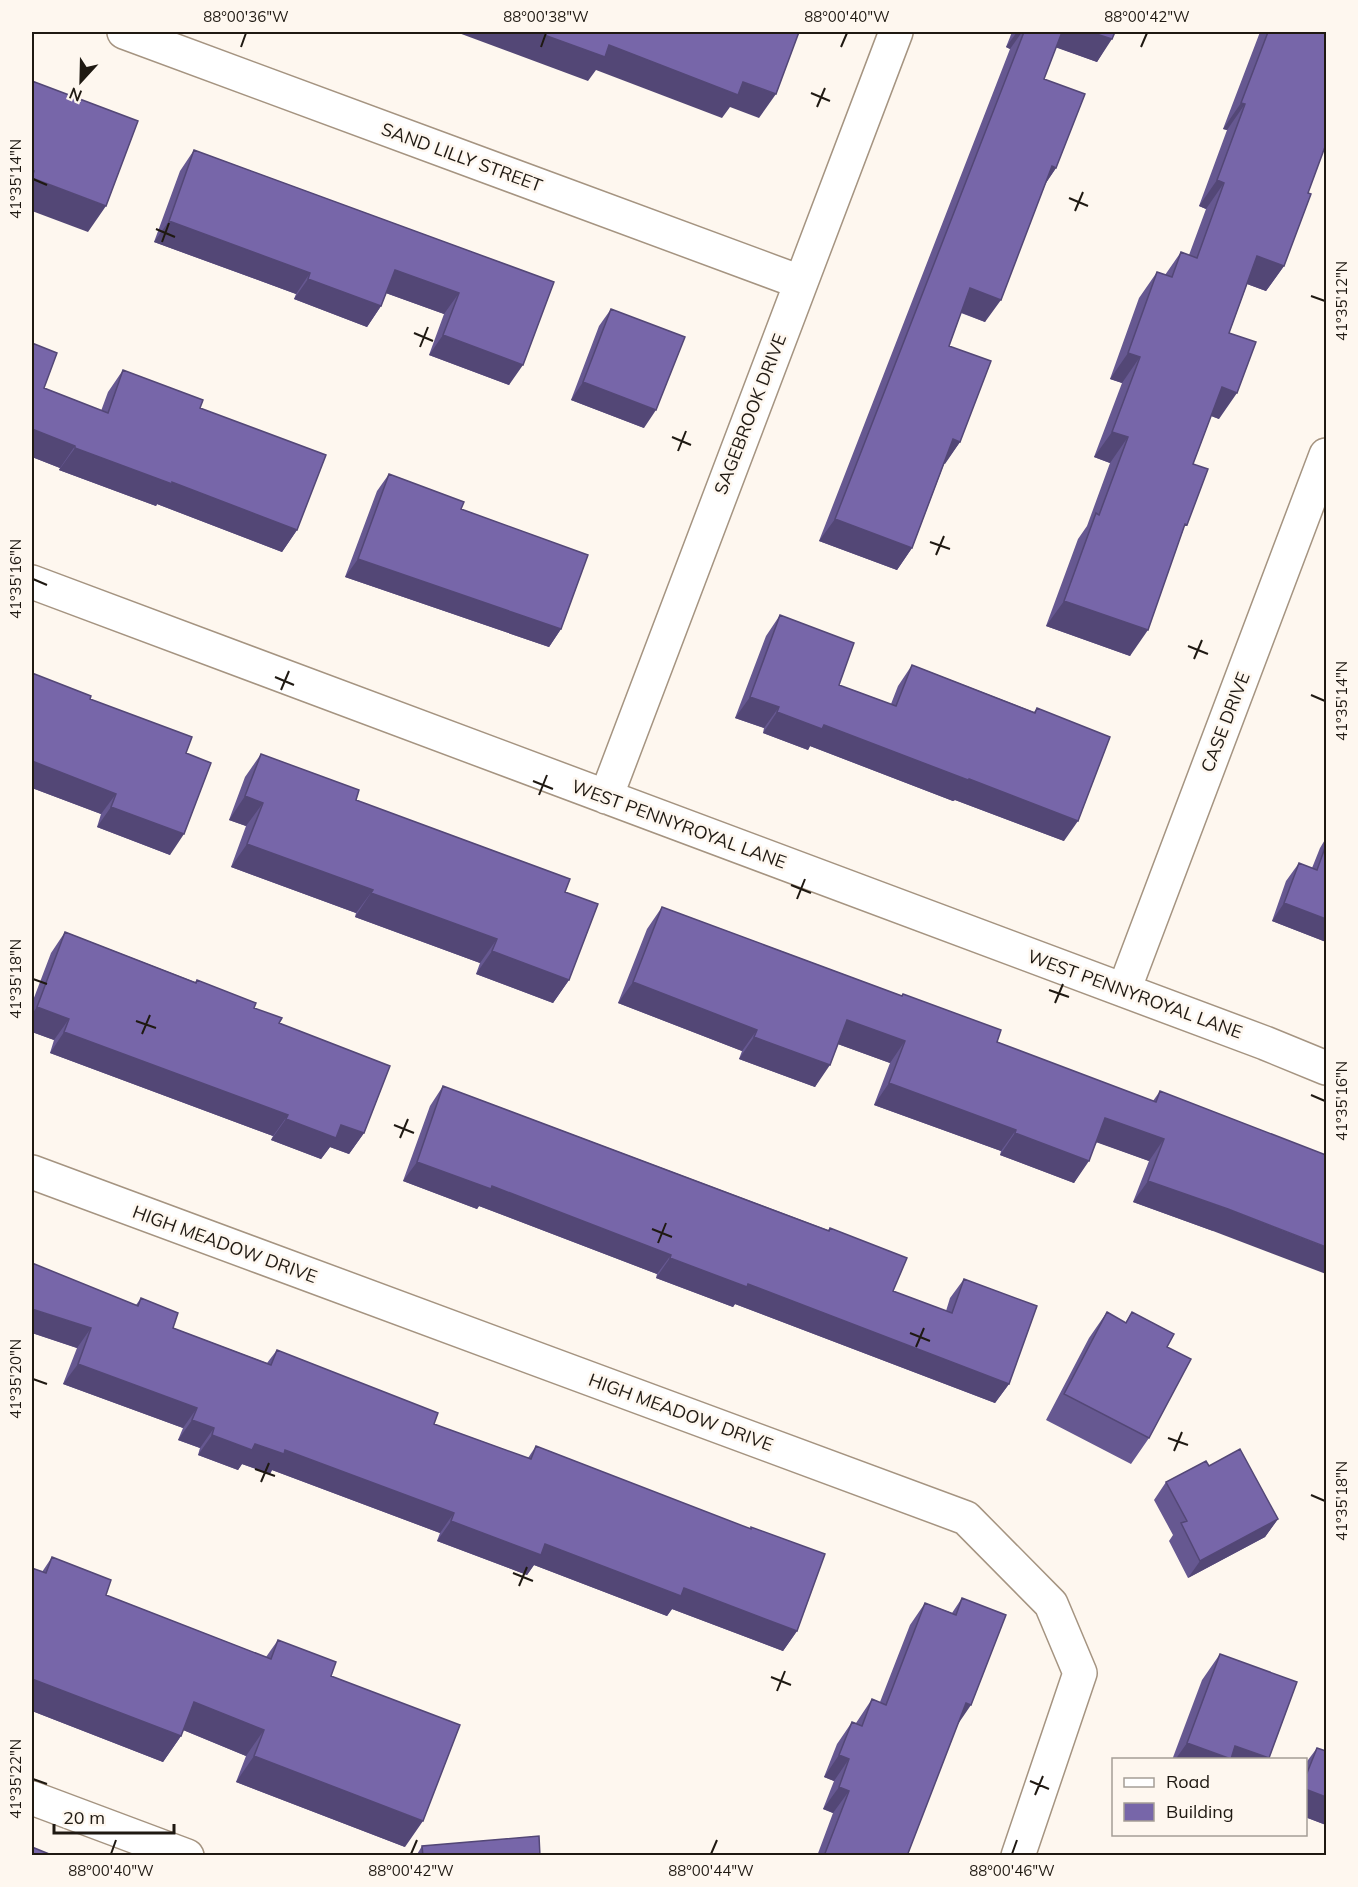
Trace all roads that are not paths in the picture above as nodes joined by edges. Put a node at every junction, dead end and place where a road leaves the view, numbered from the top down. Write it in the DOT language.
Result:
graph roads {
  1 [pos="124,32"];
  2 [pos="896,32"];
  3 [pos="800,282"];
  4 [pos="1326,454"];
  5 [pos="32,582"];
  6 [pos="606,797"];
  7 [pos="1124,990"];
  8 [pos="1326,1068"];
  9 [pos="32,1172"];
  10 [pos="32,1798"];
  11 [pos="1019,1855"];
  12 [pos="187,1856"];
  1 -- 3 [label="street, SAND LILLY STREET"];
  2 -- 3 [label="street, SAGEBROOK DRIVE"];
  3 -- 6 [label="street, SAGEBROOK DRIVE"];
  4 -- 7 [label="street, CASE DRIVE"];
  5 -- 6 [label="street, WEST PENNYROYAL LANE"];
  6 -- 7 [label="street, WEST PENNYROYAL LANE"];
  7 -- 8 [label="street, WEST PENNYROYAL LANE"];
  9 -- 11 [label="street, HIGH MEADOW DRIVE"];
  10 -- 12 [label="street"];
}
